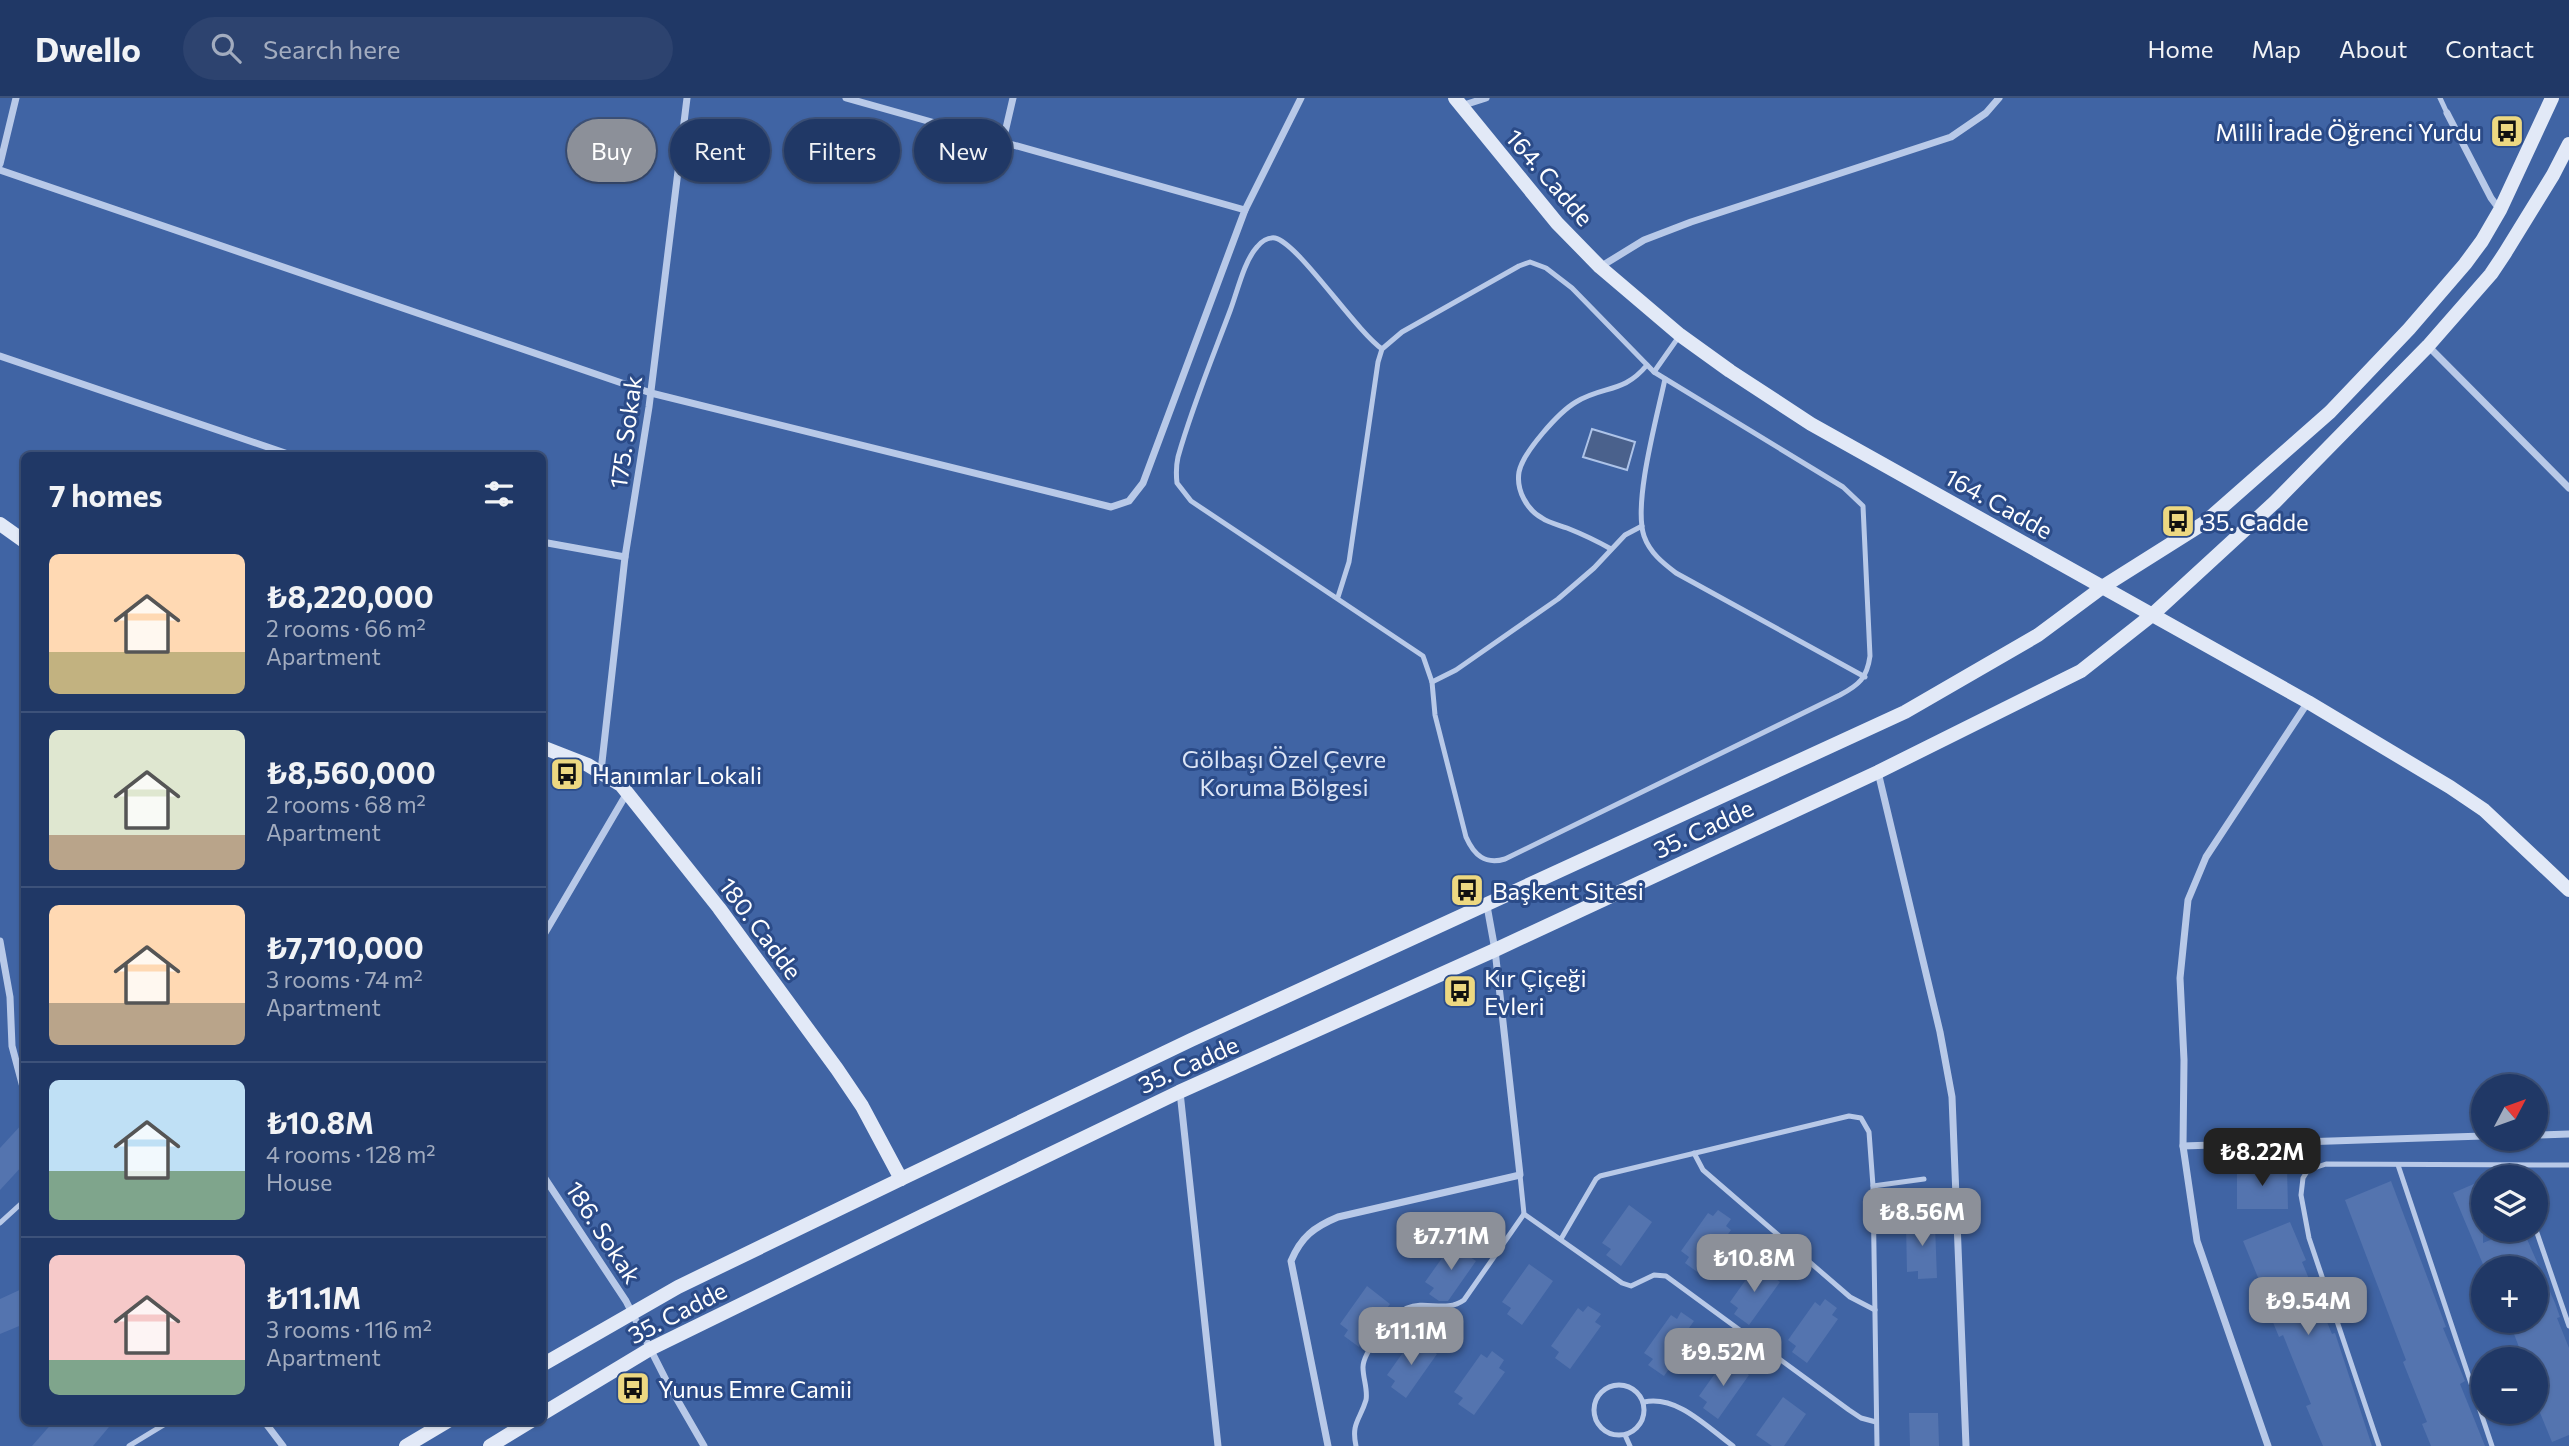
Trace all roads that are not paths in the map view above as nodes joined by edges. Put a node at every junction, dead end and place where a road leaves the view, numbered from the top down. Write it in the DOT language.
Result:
graph roads {
  1 [pos="16,98"];
  2 [pos="687,98"];
  3 [pos="846,98"];
  4 [pos="1013,98"];
  5 [pos="1301,98"];
  6 [pos="1486,98"];
  7 [pos="1999,98"];
  8 [pos="2440,98"];
  9 [pos="2553,98"];
  10 [pos="1458,102"];
  11 [pos="2447,113"];
  12 [pos="923,119"];
  13 [pos="1008,119"];
  14 [pos="1012,144"];
  15 [pos="2569,145"];
  16 [pos="0,164"];
  17 [pos="0,170"];
  18 [pos="1245,210"];
  19 [pos="2500,210"];
  20 [pos="1601,267"];
  21 [pos="1680,335"];
  22 [pos="2428,346"];
  23 [pos="1382,349"];
  24 [pos="0,356"];
  25 [pos="1647,365"];
  26 [pos="1654,372"];
  27 [pos="1665,379"];
  28 [pos="651,393"];
  29 [pos="282,452"];
  30 [pos="2569,488"];
  31 [pos="0,524"];
  32 [pos="1642,526"];
  33 [pos="21,539"];
  34 [pos="546,543"];
  35 [pos="1611,550"];
  36 [pos="625,557"];
  37 [pos="2104,586"];
  38 [pos="1338,597"];
  39 [pos="2152,615"];
  40 [pos="1865,677"];
  41 [pos="1432,682"];
  42 [pos="2308,702"];
  43 [pos="546,749"];
  44 [pos="601,771"];
  45 [pos="1878,772"];
  46 [pos="627,793"];
  47 [pos="2569,890"];
  48 [pos="1487,906"];
  49 [pos="546,932"];
  50 [pos="0,941"];
  51 [pos="1494,950"];
  52 [pos="21,1080"];
  53 [pos="1180,1092"];
  54 [pos="2569,1134"];
  55 [pos="2548,1135"];
  56 [pos="2471,1136"];
  57 [pos="2183,1146"];
  58 [pos="1694,1153"];
  59 [pos="2398,1165"];
  60 [pos="2471,1166"];
  61 [pos="2548,1166"];
  62 [pos="2569,1166"];
  63 [pos="1520,1175"];
  64 [pos="901,1179"];
  65 [pos="1924,1179"];
  66 [pos="546,1180"];
  67 [pos="1873,1186"];
  68 [pos="21,1204"];
  69 [pos="1524,1214"];
  70 [pos="0,1223"];
  71 [pos="1561,1240"];
  72 [pos="2540,1242"];
  73 [pos="1875,1310"];
  74 [pos="632,1312"];
  75 [pos="2569,1326"];
  76 [pos="650,1349"];
  77 [pos="546,1363"];
  78 [pos="1643,1402"];
  79 [pos="546,1412"];
  80 [pos="1876,1422"];
  81 [pos="163,1425"];
  82 [pos="267,1425"];
  83 [pos="441,1425"];
  84 [pos="524,1425"];
  85 [pos="1625,1435"];
  86 [pos="129,1446"];
  87 [pos="283,1446"];
  88 [pos="406,1446"];
  89 [pos="490,1446"];
  90 [pos="704,1446"];
  91 [pos="1218,1446"];
  92 [pos="1328,1446"];
  93 [pos="1356,1446"];
  94 [pos="1629,1446"];
  95 [pos="1733,1446"];
  96 [pos="1877,1446"];
  97 [pos="1966,1446"];
  98 [pos="2268,1446"];
  99 [pos="2379,1446"];
  100 [pos="2492,1446"];
  1 -- 16 [label="street"];
  2 -- 28 [label="street, 175. Sokak"];
  3 -- 12 [label="street"];
  4 -- 13 [label="street"];
  5 -- 18 [label="street"];
  6 -- 10 [label="street"];
  7 -- 20 [label="street"];
  8 -- 11 [label="lane"];
  9 -- 19 [label="street, 35. Cadde"];
  10 -- 20 [label="street, 164. Cadde"];
  11 -- 19 [label="street"];
  14 -- 18 [label="street"];
  15 -- 22 [label="street, 35. Cadde"];
  17 -- 28 [label="street"];
  18 -- 28 [label="street"];
  19 -- 37 [label="street, 35. Cadde"];
  20 -- 21 [label="street, 164. Cadde"];
  21 -- 26 [label="lane"];
  21 -- 37 [label="street, 164. Cadde"];
  22 -- 30 [label="street"];
  22 -- 39 [label="street, 35. Cadde"];
  23 -- 25 [label="lane"];
  23 -- 38 [label="lane"];
  23 -- 38 [label="lane"];
  24 -- 29 [label="street"];
  25 -- 26 [label="lane"];
  25 -- 35 [label="lane"];
  26 -- 27 [label="lane"];
  27 -- 32 [label="lane"];
  27 -- 40 [label="lane"];
  28 -- 36 [label="street, 175. Sokak"];
  31 -- 33 [label="street"];
  32 -- 35 [label="lane"];
  32 -- 40 [label="lane"];
  34 -- 36 [label="street"];
  35 -- 41 [label="lane"];
  36 -- 44 [label="street, 175. Sokak"];
  37 -- 39 [label="street, 164. Cadde"];
  37 -- 48 [label="street, 35. Cadde"];
  38 -- 41 [label="lane"];
  39 -- 42 [label="street, 164. Cadde"];
  39 -- 45 [label="street, 35. Cadde"];
  40 -- 41 [label="lane"];
  42 -- 47 [label="street, 164. Cadde"];
  42 -- 57 [label="street"];
  43 -- 44 [label="street, 180. Cadde"];
  44 -- 46 [label="street, 180. Cadde"];
  45 -- 51 [label="street, 35. Cadde"];
  45 -- 97 [label="street"];
  46 -- 49 [label="street"];
  46 -- 64 [label="street, 180. Cadde"];
  48 -- 51 [label="street"];
  48 -- 64 [label="street, 35. Cadde"];
  50 -- 52 [label="street"];
  51 -- 53 [label="street, 35. Cadde"];
  51 -- 63 [label="street"];
  53 -- 76 [label="street, 35. Cadde"];
  53 -- 91 [label="street"];
  54 -- 55 [label="street"];
  56 -- 57 [label="street"];
  57 -- 98 [label="street"];
  58 -- 67 [label="lane"];
  58 -- 71 [label="lane"];
  58 -- 73 [label="lane"];
  59 -- 60 [label="lane"];
  59 -- 99 [label="lane"];
  59 -- 100 [label="lane"];
  61 -- 62 [label="lane"];
  63 -- 69 [label="lane"];
  63 -- 92 [label="street"];
  64 -- 74 [label="street, 35. Cadde"];
  65 -- 67 [label="lane"];
  66 -- 74 [label="street, 186. Sokak"];
  67 -- 73 [label="lane"];
  68 -- 70 [label="lane"];
  69 -- 71 [label="lane"];
  69 -- 93 [label="lane"];
  71 -- 80 [label="lane"];
  72 -- 75 [label="lane"];
  73 -- 80 [label="lane"];
  74 -- 76 [label="street, 186. Sokak"];
  74 -- 77 [label="street, 35. Cadde"];
  76 -- 79 [label="street, 35. Cadde"];
  76 -- 90 [label="street, 186. Sokak"];
  78 -- 85 [label="lane"];
  78 -- 85 [label="lane"];
  78 -- 95 [label="lane"];
  80 -- 96 [label="lane"];
  81 -- 86 [label="lane"];
  82 -- 87 [label="street"];
  83 -- 88 [label="street"];
  84 -- 89 [label="street"];
  85 -- 94 [label="lane"];
}
